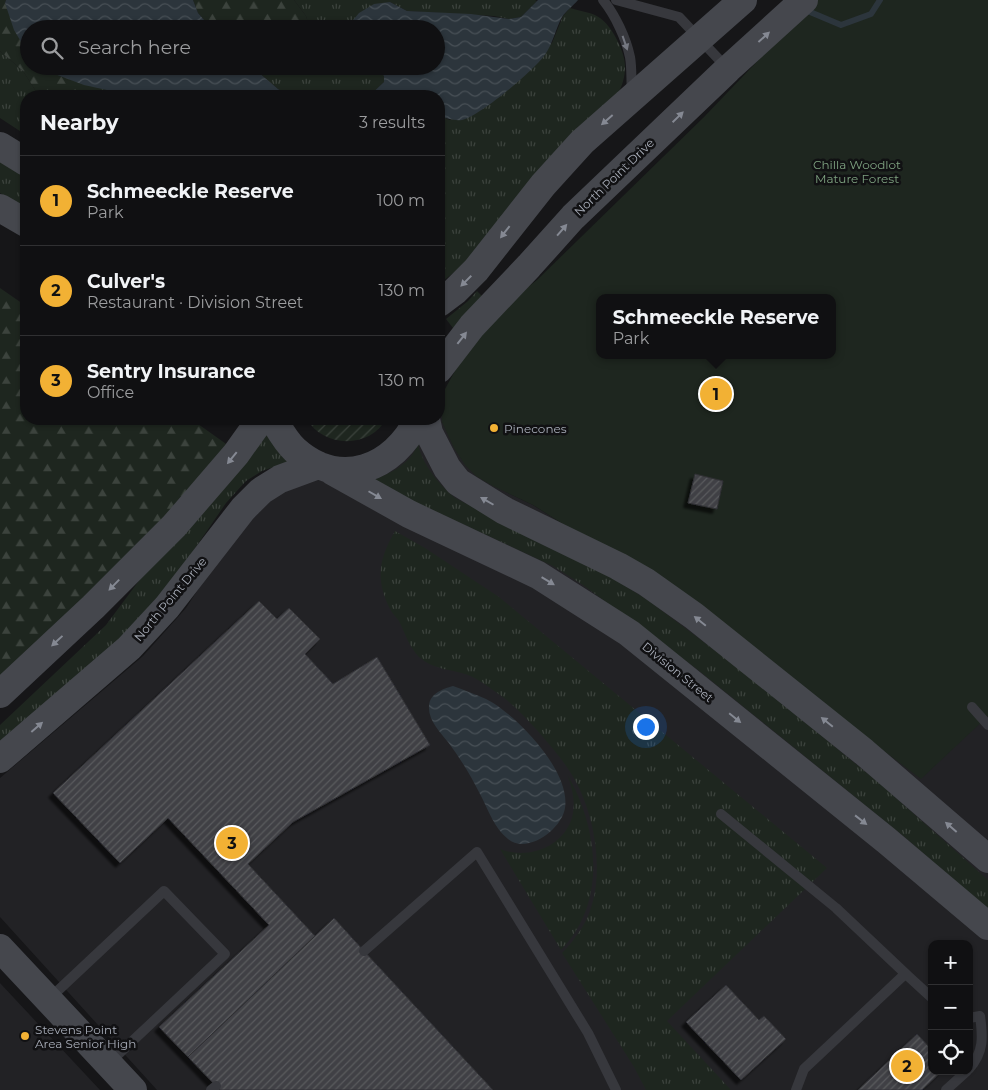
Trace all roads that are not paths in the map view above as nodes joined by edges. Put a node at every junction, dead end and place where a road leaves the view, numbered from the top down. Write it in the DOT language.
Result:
graph roads {
  1 [pos="603,0"];
  2 [pos="616,0"];
  3 [pos="743,0"];
  4 [pos="804,0"];
  5 [pos="700,39"];
  6 [pos="728,69"];
  7 [pos="632,99"];
  8 [pos="0,146"];
  9 [pos="20,158"];
  10 [pos="0,208"];
  11 [pos="20,220"];
  12 [pos="445,298"];
  13 [pos="445,361"];
  14 [pos="257,425"];
  15 [pos="277,425"];
  16 [pos="415,425"];
  17 [pos="427,425"];
  18 [pos="325,468"];
  19 [pos="0,694"];
  20 [pos="972,708"];
  21 [pos="988,724"];
  22 [pos="0,759"];
  23 [pos="721,814"];
  24 [pos="988,859"];
  25 [pos="988,926"];
  26 [pos="0,948"];
  27 [pos="364,951"];
  28 [pos="908,976"];
  29 [pos="928,994"];
  30 [pos="48,999"];
  31 [pos="973,1017"];
  32 [pos="108,1064"];
  33 [pos="973,1064"];
  34 [pos="962,1075"];
  35 [pos="800,1077"];
  36 [pos="132,1090"];
  37 [pos="616,1090"];
  38 [pos="796,1090"];
  39 [pos="806,1090"];
  40 [pos="946,1090"];
  1 -- 7 [label="lane, one-way"];
  2 -- 5 [label="lane"];
  3 -- 5 [label="street"];
  6 -- 4 [label="street, North Point Drive, one-way"];
  5 -- 6 [label="lane"];
  5 -- 7 [label="street"];
  13 -- 6 [label="street, North Point Drive, one-way"];
  7 -- 12 [label="street, one-way"];
  8 -- 9 [label="street"];
  10 -- 11 [label="street"];
  14 -- 19 [label="street, one-way"];
  15 -- 18 [label="street, Division Street"];
  16 -- 18 [label="street, North Point Drive"];
  24 -- 17 [label="street, one-way"];
  22 -- 18 [label="street, North Point Drive, one-way"];
  18 -- 25 [label="street, Division Street, one-way"];
  20 -- 21 [label="lane"];
  23 -- 28 [label="lane"];
  26 -- 30 [label="street"];
  27 -- 37 [label="lane"];
  28 -- 29 [label="lane"];
  28 -- 35 [label="lane"];
  30 -- 32 [label="street"];
  30 -- 32 [label="lane"];
  31 -- 33 [label="lane"];
  32 -- 36 [label="street"];
  34 -- 40 [label="lane"];
  35 -- 38 [label="lane"];
  35 -- 39 [label="lane"];
}
